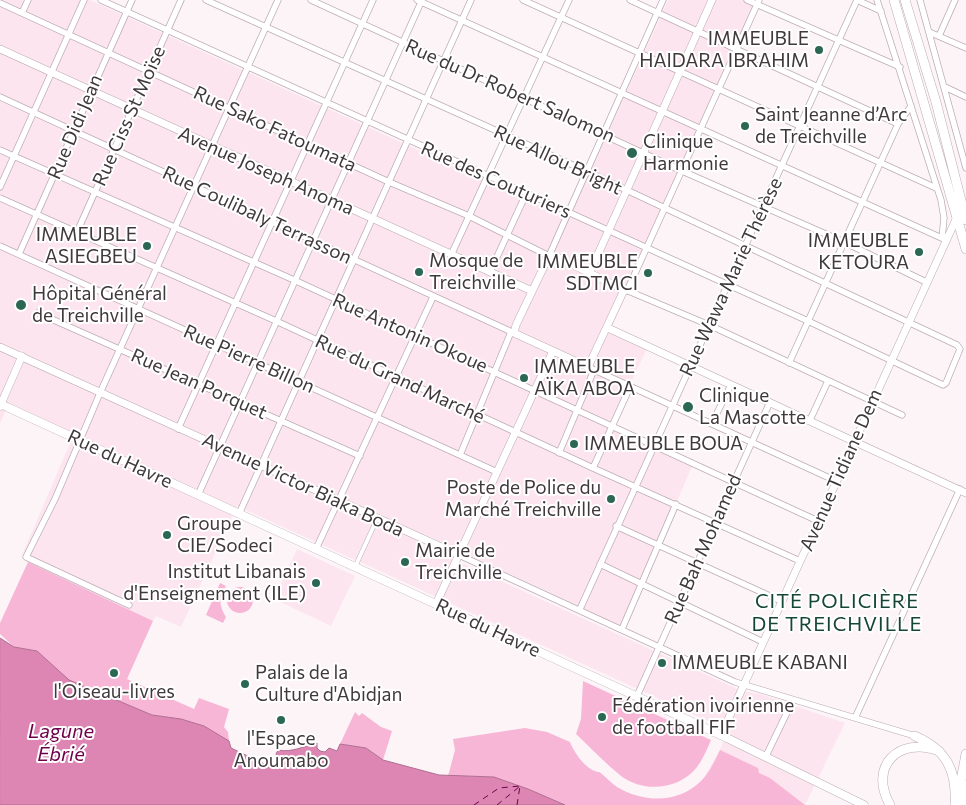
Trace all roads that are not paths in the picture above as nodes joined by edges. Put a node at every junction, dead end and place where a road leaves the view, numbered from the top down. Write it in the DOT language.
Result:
graph roads {
  1 [pos="28,0"];
  2 [pos="84,0"];
  3 [pos="102,0"];
  4 [pos="132,0"];
  5 [pos="181,0"];
  6 [pos="206,0"];
  7 [pos="278,0"];
  8 [pos="311,0"];
  9 [pos="373,0"];
  10 [pos="471,0"];
  11 [pos="523,0"];
  12 [pos="569,0"];
  13 [pos="630,0"];
  14 [pos="663,0"];
  15 [pos="712,0"];
  16 [pos="747,0"];
  17 [pos="857,0"];
  18 [pos="877,0"];
  19 [pos="894,0"];
  20 [pos="905,0"];
  21 [pos="920,0"];
  22 [pos="955,0"];
  23 [pos="420,1"];
  24 [pos="758,2"];
  25 [pos="0,3"];
  26 [pos="127,11"];
  27 [pos="881,11"];
  28 [pos="657,12"];
  29 [pos="22,13"];
  30 [pos="561,18"];
  31 [pos="462,21"];
  32 [pos="362,24"];
  33 [pos="266,28"];
  34 [pos="167,30"];
  35 [pos="697,31"];
  36 [pos="929,32"];
  37 [pos="69,35"];
  38 [pos="939,36"];
  39 [pos="838,40"];
  40 [pos="402,42"];
  41 [pos="966,48"];
  42 [pos="0,49"];
  43 [pos="736,49"];
  44 [pos="108,53"];
  45 [pos="640,53"];
  46 [pos="543,56"];
  47 [pos="444,61"];
  48 [pos="344,63"];
  49 [pos="248,67"];
  50 [pos="900,67"];
  51 [pos="680,70"];
  52 [pos="148,71"];
  53 [pos="52,74"];
  54 [pos="385,82"];
  55 [pos="818,86"];
  56 [pos="945,87"];
  57 [pos="720,90"];
  58 [pos="90,92"];
  59 [pos="622,93"];
  60 [pos="0,97"];
  61 [pos="523,97"];
  62 [pos="966,97"];
  63 [pos="426,100"];
  64 [pos="326,103"];
  65 [pos="911,106"];
  66 [pos="229,108"];
  67 [pos="132,110"];
  68 [pos="661,112"];
  69 [pos="33,113"];
  70 [pos="929,120"];
  71 [pos="915,121"];
  72 [pos="366,122"];
  73 [pos="898,124"];
  74 [pos="800,126"];
  75 [pos="701,130"];
  76 [pos="74,131"];
  77 [pos="604,133"];
  78 [pos="505,136"];
  79 [pos="408,140"];
  80 [pos="308,144"];
  81 [pos="211,145"];
  82 [pos="0,150"];
  83 [pos="114,150"];
  84 [pos="643,152"];
  85 [pos="15,156"];
  86 [pos="348,163"];
  87 [pos="880,164"];
  88 [pos="782,166"];
  89 [pos="966,168"];
  90 [pos="586,171"];
  91 [pos="682,171"];
  92 [pos="56,175"];
  93 [pos="487,176"];
  94 [pos="290,182"];
  95 [pos="389,182"];
  96 [pos="193,186"];
  97 [pos="0,187"];
  98 [pos="936,188"];
  99 [pos="626,191"];
  100 [pos="96,192"];
  101 [pos="526,194"];
  102 [pos="0,198"];
  103 [pos="331,201"];
  104 [pos="862,202"];
  105 [pos="964,202"];
  106 [pos="763,206"];
  107 [pos="665,208"];
  108 [pos="568,213"];
  109 [pos="37,214"];
  110 [pos="469,216"];
  111 [pos="371,218"];
  112 [pos="962,218"];
  113 [pos="273,222"];
  114 [pos="174,227"];
  115 [pos="607,231"];
  116 [pos="77,232"];
  117 [pos="507,236"];
  118 [pos="944,239"];
  119 [pos="313,240"];
  120 [pos="844,242"];
  121 [pos="745,245"];
  122 [pos="0,246"];
  123 [pos="646,249"];
  124 [pos="966,249"];
  125 [pos="452,253"];
  126 [pos="19,254"];
  127 [pos="549,256"];
  128 [pos="352,259"];
  129 [pos="254,263"];
  130 [pos="157,268"];
  131 [pos="490,272"];
  132 [pos="590,272"];
  133 [pos="294,280"];
  134 [pos="826,282"];
  135 [pos="926,282"];
  136 [pos="727,286"];
  137 [pos="626,290"];
  138 [pos="532,292"];
  139 [pos="433,297"];
  140 [pos="336,300"];
  141 [pos="237,303"];
  142 [pos="139,309"];
  143 [pos="38,313"];
  144 [pos="276,321"];
  145 [pos="808,322"];
  146 [pos="908,323"];
  147 [pos="709,325"];
  148 [pos="608,328"];
  149 [pos="513,332"];
  150 [pos="414,336"];
  151 [pos="316,340"];
  152 [pos="217,344"];
  153 [pos="0,347"];
  154 [pos="121,349"];
  155 [pos="552,351"];
  156 [pos="22,356"];
  157 [pos="890,360"];
  158 [pos="258,362"];
  159 [pos="789,363"];
  160 [pos="691,366"];
  161 [pos="591,369"];
  162 [pos="494,371"];
  163 [pos="396,376"];
  164 [pos="298,380"];
  165 [pos="828,381"];
  166 [pos="199,384"];
  167 [pos="731,384"];
  168 [pos="630,387"];
  169 [pos="534,391"];
  170 [pos="100,393"];
  171 [pos="872,401"];
  172 [pos="770,402"];
  173 [pos="240,403"];
  174 [pos="0,405"];
  175 [pos="672,406"];
  176 [pos="576,410"];
  177 [pos="477,414"];
  178 [pos="902,414"];
  179 [pos="378,417"];
  180 [pos="810,420"];
  181 [pos="281,421"];
  182 [pos="712,423"];
  183 [pos="614,426"];
  184 [pos="178,428"];
  185 [pos="515,432"];
  186 [pos="80,440"];
  187 [pos="854,441"];
  188 [pos="751,442"];
  189 [pos="655,444"];
  190 [pos="220,448"];
  191 [pos="559,452"];
  192 [pos="460,455"];
  193 [pos="360,456"];
  194 [pos="260,466"];
  195 [pos="594,468"];
  196 [pos="497,472"];
  197 [pos="733,481"];
  198 [pos="836,481"];
  199 [pos="635,486"];
  200 [pos="963,490"];
  201 [pos="198,495"];
  202 [pos="338,502"];
  203 [pos="676,504"];
  204 [pos="239,514"];
  205 [pos="377,519"];
  206 [pos="818,521"];
  207 [pos="715,522"];
  208 [pos="616,526"];
  209 [pos="660,544"];
  210 [pos="316,549"];
  211 [pos="459,556"];
  212 [pos="800,561"];
  213 [pos="697,562"];
  214 [pos="600,564"];
  215 [pos="355,567"];
  216 [pos="641,584"];
  217 [pos="680,601"];
  218 [pos="781,601"];
  219 [pos="436,604"];
  220 [pos="129,605"];
  221 [pos="580,609"];
  222 [pos="622,629"];
  223 [pos="763,642"];
  224 [pos="660,646"];
  225 [pos="744,685"];
  226 [pos="637,696"];
  227 [pos="793,700"];
  228 [pos="854,718"];
  229 [pos="721,735"];
  230 [pos="915,736"];
  231 [pos="939,752"];
  232 [pos="966,754"];
  233 [pos="766,756"];
  234 [pos="966,785"];
  235 [pos="864,805"];
  236 [pos="890,805"];
  237 [pos="956,805"];
  238 [pos="962,805"];
  1 -- 29 [label="street"];
  2 -- 37 [label="street"];
  3 -- 26 [label="street, Rue des Couturiers"];
  4 -- 26 [label="street, Rue Didi Jean"];
  5 -- 34 [label="street, Rue Ciss St Moïse"];
  6 -- 33 [label="street, Rue Allou Bright"];
  7 -- 33 [label="street"];
  8 -- 32 [label="street, Rue du Dr Robert Salomon"];
  9 -- 32 [label="street"];
  10 -- 31 [label="street"];
  11 -- 30 [label="street"];
  12 -- 30 [label="street"];
  13 -- 28 [label="street"];
  14 -- 28 [label="street"];
  15 -- 35 [label="street"];
  16 -- 24 [label="street"];
  17 -- 27 [label="street"];
  17 -- 39 [label="street, Rue Wawa Marie Thérèse"];
  18 -- 27 [label="street"];
  19 -- 70 [label="main road"];
  20 -- 105 [label="main road"];
  21 -- 36 [label="street"];
  22 -- 38 [label="street"];
  23 -- 31 [label="street"];
  23 -- 40 [label="street"];
  24 -- 39 [label="street"];
  24 -- 43 [label="street"];
  25 -- 29 [label="street, Rue Sako Fatoumata"];
  26 -- 34 [label="street, Rue des Couturiers"];
  26 -- 44 [label="street, Rue Didi Jean"];
  27 -- 50 [label="street"];
  28 -- 35 [label="street"];
  28 -- 45 [label="street"];
  29 -- 37 [label="street, Rue Sako Fatoumata"];
  30 -- 45 [label="street"];
  30 -- 46 [label="street"];
  31 -- 46 [label="street"];
  31 -- 47 [label="street"];
  32 -- 40 [label="street, Rue du Dr Robert Salomon"];
  32 -- 48 [label="street"];
  33 -- 48 [label="street, Rue Allou Bright"];
  33 -- 49 [label="street"];
  34 -- 49 [label="street, Rue des Couturiers"];
  34 -- 52 [label="street, Rue Ciss St Moïse"];
  35 -- 43 [label="street"];
  35 -- 51 [label="street"];
  36 -- 38 [label="street"];
  36 -- 56 [label="street"];
  37 -- 44 [label="street, Rue Sako Fatoumata"];
  37 -- 53 [label="street"];
  38 -- 41 [label="street"];
  39 -- 50 [label="street"];
  39 -- 55 [label="street, Rue Wawa Marie Thérèse"];
  40 -- 47 [label="street, Rue du Dr Robert Salomon"];
  40 -- 54 [label="street"];
  42 -- 53 [label="street, Avenue Joseph Anoma"];
  43 -- 55 [label="street"];
  43 -- 57 [label="street"];
  44 -- 52 [label="street, Rue Sako Fatoumata"];
  44 -- 58 [label="street, Rue Didi Jean"];
  45 -- 51 [label="street"];
  45 -- 59 [label="street"];
  46 -- 59 [label="street"];
  46 -- 61 [label="street"];
  47 -- 61 [label="street, Rue du Dr Robert Salomon"];
  47 -- 63 [label="street"];
  48 -- 54 [label="street, Rue Allou Bright"];
  48 -- 64 [label="street"];
  49 -- 64 [label="street, Rue des Couturiers"];
  49 -- 66 [label="street"];
  50 -- 65 [label="street"];
  51 -- 57 [label="street"];
  51 -- 68 [label="street"];
  52 -- 66 [label="street, Rue Sako Fatoumata"];
  52 -- 67 [label="street, Rue Ciss St Moïse"];
  53 -- 58 [label="street, Avenue Joseph Anoma"];
  53 -- 69 [label="street"];
  54 -- 63 [label="street, Rue Allou Bright"];
  54 -- 72 [label="street"];
  55 -- 73 [label="street"];
  55 -- 74 [label="street, Rue Wawa Marie Thérèse"];
  56 -- 62 [label="street"];
  56 -- 89 [label="street"];
  57 -- 74 [label="street"];
  57 -- 75 [label="street"];
  58 -- 67 [label="street, Avenue Joseph Anoma"];
  58 -- 76 [label="street, Rue Didi Jean"];
  59 -- 68 [label="street"];
  59 -- 77 [label="street"];
  60 -- 69 [label="street, Rue Coulibaly Terrasson"];
  61 -- 77 [label="street, Rue du Dr Robert Salomon"];
  61 -- 78 [label="street"];
  63 -- 78 [label="street, Rue Allou Bright"];
  63 -- 79 [label="street"];
  64 -- 72 [label="street, Rue des Couturiers"];
  64 -- 80 [label="street"];
  65 -- 71 [label="street"];
  65 -- 73 [label="street"];
  66 -- 80 [label="street, Rue Sako Fatoumata"];
  66 -- 81 [label="street"];
  67 -- 81 [label="street, Avenue Joseph Anoma"];
  67 -- 83 [label="street, Rue Ciss St Moïse"];
  68 -- 75 [label="street"];
  68 -- 84 [label="street"];
  69 -- 76 [label="street, Rue Coulibaly Terrasson"];
  69 -- 85 [label="street"];
  70 -- 71 [label="street"];
  70 -- 112 [label="main road"];
  71 -- 98 [label="street"];
  72 -- 79 [label="street, Rue des Couturiers"];
  72 -- 86 [label="street"];
  73 -- 87 [label="street"];
  74 -- 87 [label="street"];
  74 -- 88 [label="street, Rue Wawa Marie Thérèse"];
  75 -- 88 [label="street"];
  75 -- 91 [label="street"];
  76 -- 83 [label="street, Rue Coulibaly Terrasson"];
  76 -- 92 [label="street, Rue Didi Jean"];
  77 -- 84 [label="street, Rue du Dr Robert Salomon"];
  77 -- 90 [label="street"];
  78 -- 90 [label="street, Rue Allou Bright"];
  78 -- 93 [label="street"];
  79 -- 93 [label="street, Rue des Couturiers"];
  79 -- 95 [label="street"];
  80 -- 86 [label="street, Rue Sako Fatoumata"];
  80 -- 94 [label="street"];
  81 -- 94 [label="street, Avenue Joseph Anoma"];
  81 -- 96 [label="street"];
  82 -- 85 [label="street, Rue Antonin Okoue"];
  83 -- 96 [label="street, Rue Coulibaly Terrasson"];
  83 -- 100 [label="street, Rue Ciss St Moïse"];
  84 -- 91 [label="street, Rue du Dr Robert Salomon"];
  84 -- 99 [label="street"];
  85 -- 92 [label="street, Rue Antonin Okoue"];
  85 -- 97 [label="street"];
  86 -- 95 [label="street, Rue Sako Fatoumata"];
  86 -- 103 [label="street"];
  87 -- 98 [label="street"];
  87 -- 104 [label="street"];
  88 -- 104 [label="street"];
  88 -- 106 [label="street, Rue Wawa Marie Thérèse"];
  90 -- 99 [label="street, Rue Allou Bright"];
  90 -- 108 [label="street"];
  91 -- 106 [label="street, Rue du Dr Robert Salomon"];
  91 -- 107 [label="street"];
  92 -- 100 [label="street, Rue Antonin Okoue"];
  92 -- 109 [label="street, Rue Didi Jean"];
  93 -- 101 [label="street, Rue des Couturiers"];
  93 -- 110 [label="street"];
  94 -- 103 [label="street, Avenue Joseph Anoma"];
  94 -- 113 [label="street"];
  95 -- 110 [label="street, Rue Sako Fatoumata"];
  95 -- 111 [label="street"];
  96 -- 113 [label="street, Rue Coulibaly Terrasson"];
  96 -- 114 [label="street"];
  98 -- 118 [label="street"];
  99 -- 107 [label="street, Rue Allou Bright"];
  99 -- 115 [label="street"];
  100 -- 114 [label="street, Rue Antonin Okoue"];
  100 -- 116 [label="street, Rue Ciss St Moïse"];
  101 -- 108 [label="street, Rue des Couturiers"];
  101 -- 117 [label="street"];
  102 -- 109 [label="street, Rue du Grand Marché"];
  103 -- 111 [label="street, Avenue Joseph Anoma"];
  103 -- 119 [label="street"];
  104 -- 118 [label="street"];
  104 -- 120 [label="street"];
  105 -- 112 [label="main road"];
  106 -- 120 [label="street, Rue du Dr Robert Salomon"];
  106 -- 121 [label="street, Rue Wawa Marie Thérèse"];
  107 -- 121 [label="street, Rue Allou Bright"];
  107 -- 123 [label="street"];
  108 -- 115 [label="street, Rue des Couturiers"];
  108 -- 127 [label="street"];
  109 -- 116 [label="street, Rue du Grand Marché"];
  109 -- 126 [label="street, Rue Didi Jean"];
  110 -- 117 [label="street, Rue Sako Fatoumata"];
  110 -- 125 [label="street"];
  111 -- 125 [label="street, Avenue Joseph Anoma"];
  111 -- 128 [label="street"];
  112 -- 118 [label="street, Avenue Tidiane Dem"];
  112 -- 124 [label="main road"];
  113 -- 119 [label="street, Rue Coulibaly Terrasson"];
  113 -- 129 [label="street"];
  114 -- 129 [label="street, Rue Antonin Okoue"];
  114 -- 130 [label="street"];
  115 -- 123 [label="street, Rue des Couturiers"];
  115 -- 132 [label="street"];
  116 -- 130 [label="street, Rue du Grand Marché"];
  117 -- 127 [label="street, Rue Sako Fatoumata"];
  117 -- 131 [label="street"];
  118 -- 135 [label="street, Avenue Tidiane Dem"];
  119 -- 128 [label="street, Rue Coulibaly Terrasson"];
  119 -- 133 [label="street"];
  120 -- 134 [label="street"];
  120 -- 135 [label="street, Rue du Dr Robert Salomon"];
  121 -- 134 [label="street, Rue Allou Bright"];
  121 -- 136 [label="street, Rue Wawa Marie Thérèse"];
  122 -- 126 [label="street, Rue Pierre Billon"];
  123 -- 136 [label="street, Rue des Couturiers"];
  123 -- 137 [label="street"];
  125 -- 131 [label="street, Avenue Joseph Anoma"];
  126 -- 142 [label="street, Rue Pierre Billon"];
  127 -- 132 [label="street"];
  127 -- 138 [label="street"];
  128 -- 139 [label="street, Rue Coulibaly Terrasson"];
  128 -- 140 [label="street"];
  129 -- 133 [label="street, Rue Antonin Okoue"];
  129 -- 141 [label="street"];
  130 -- 141 [label="street, Rue du Grand Marché"];
  130 -- 142 [label="street"];
  131 -- 138 [label="street, Avenue Joseph Anoma"];
  132 -- 137 [label="street"];
  133 -- 140 [label="street, Rue Antonin Okoue"];
  133 -- 144 [label="street"];
  134 -- 145 [label="street"];
  134 -- 146 [label="street, Rue Allou Bright"];
  135 -- 146 [label="street, Avenue Tidiane Dem"];
  136 -- 145 [label="street, Rue des Couturiers"];
  136 -- 147 [label="street, Rue Wawa Marie Thérèse"];
  137 -- 147 [label="street"];
  137 -- 148 [label="street"];
  138 -- 149 [label="street"];
  139 -- 149 [label="street, Rue Coulibaly Terrasson"];
  139 -- 150 [label="street"];
  140 -- 150 [label="street, Rue Antonin Okoue"];
  140 -- 151 [label="street"];
  141 -- 144 [label="street, Rue du Grand Marché"];
  141 -- 152 [label="street"];
  142 -- 152 [label="street, Rue Pierre Billon"];
  142 -- 154 [label="street"];
  143 -- 154 [label="street, Rue Jean Porquet"];
  144 -- 151 [label="street, Rue du Grand Marché"];
  144 -- 158 [label="street"];
  145 -- 157 [label="street, Rue des Couturiers"];
  145 -- 159 [label="street"];
  146 -- 157 [label="street, Avenue Tidiane Dem"];
  146 -- 157 [label="street, Rue des Couturiers"];
  147 -- 159 [label="street"];
  147 -- 160 [label="street, Rue Wawa Marie Thérèse"];
  148 -- 160 [label="street"];
  148 -- 161 [label="street"];
  149 -- 155 [label="street"];
  149 -- 162 [label="street"];
  150 -- 162 [label="street, Rue Antonin Okoue"];
  150 -- 163 [label="street"];
  151 -- 163 [label="street, Rue du Grand Marché"];
  151 -- 164 [label="street"];
  152 -- 158 [label="street, Rue Pierre Billon"];
  152 -- 166 [label="street"];
  153 -- 156 [label="street, Avenue Victor Biaka Boda"];
  154 -- 166 [label="street, Rue Jean Porquet"];
  154 -- 170 [label="street"];
  155 -- 161 [label="street"];
  155 -- 169 [label="street"];
  156 -- 170 [label="street, Avenue Victor Biaka Boda"];
  156 -- 174 [label="street"];
  157 -- 171 [label="street, Avenue Tidiane Dem"];
  158 -- 164 [label="street, Rue Pierre Billon"];
  158 -- 173 [label="street"];
  159 -- 165 [label="street"];
  160 -- 167 [label="street"];
  160 -- 175 [label="street, Rue Wawa Marie Thérèse"];
  161 -- 168 [label="street"];
  161 -- 176 [label="street"];
  162 -- 169 [label="street, Rue Antonin Okoue"];
  162 -- 177 [label="street"];
  163 -- 177 [label="street, Rue du Grand Marché"];
  163 -- 179 [label="street"];
  164 -- 179 [label="street, Rue Pierre Billon"];
  164 -- 181 [label="street"];
  165 -- 171 [label="street"];
  165 -- 180 [label="street"];
  166 -- 173 [label="street, Rue Jean Porquet"];
  166 -- 184 [label="street"];
  167 -- 172 [label="street"];
  167 -- 182 [label="street"];
  168 -- 175 [label="street"];
  168 -- 183 [label="street"];
  169 -- 176 [label="street, Rue Antonin Okoue"];
  169 -- 185 [label="street"];
  170 -- 184 [label="street, Avenue Victor Biaka Boda"];
  170 -- 186 [label="street"];
  171 -- 178 [label="street"];
  171 -- 187 [label="street, Avenue Tidiane Dem"];
  172 -- 180 [label="street"];
  172 -- 188 [label="street, Rue Bah Mohamed"];
  173 -- 181 [label="street, Rue Jean Porquet"];
  173 -- 190 [label="street"];
  174 -- 186 [label="main road, Rue du Havre"];
  175 -- 182 [label="street"];
  175 -- 189 [label="street, Rue Wawa Marie Thérèse"];
  176 -- 183 [label="street, Rue Antonin Okoue"];
  176 -- 191 [label="street"];
  177 -- 185 [label="street, Rue du Grand Marché"];
  177 -- 192 [label="street"];
  179 -- 192 [label="street, Rue Pierre Billon"];
  179 -- 193 [label="street"];
  180 -- 187 [label="street"];
  181 -- 193 [label="street, Rue Jean Porquet"];
  181 -- 194 [label="street"];
  182 -- 188 [label="street"];
  183 -- 189 [label="street, Rue Antonin Okoue"];
  183 -- 195 [label="street"];
  184 -- 190 [label="street, Avenue Victor Biaka Boda"];
  185 -- 191 [label="street, Rue du Grand Marché"];
  185 -- 196 [label="street"];
  186 -- 201 [label="main road, Rue du Havre"];
  186 -- 220 [label="street"];
  187 -- 198 [label="street, Avenue Tidiane Dem"];
  187 -- 200 [label="street"];
  188 -- 197 [label="street, Rue Bah Mohamed"];
  188 -- 198 [label="street"];
  189 -- 197 [label="street, Rue Antonin Okoue"];
  189 -- 199 [label="street, Rue Wawa Marie Thérèse"];
  190 -- 194 [label="street, Avenue Victor Biaka Boda"];
  190 -- 201 [label="street"];
  191 -- 195 [label="street, Rue du Grand Marché"];
  192 -- 196 [label="street, Rue Pierre Billon"];
  193 -- 202 [label="street"];
  194 -- 202 [label="street, Avenue Victor Biaka Boda"];
  194 -- 204 [label="street"];
  195 -- 199 [label="street, Rue du Grand Marché"];
  196 -- 211 [label="street"];
  197 -- 206 [label="street, Rue Antonin Okoue"];
  197 -- 207 [label="street, Rue Bah Mohamed"];
  198 -- 206 [label="street, Avenue Tidiane Dem"];
  199 -- 203 [label="street, Rue du Grand Marché"];
  199 -- 208 [label="street, Rue Wawa Marie Thérèse"];
  200 -- 228 [label="street"];
  201 -- 204 [label="main road, Rue du Havre"];
  202 -- 205 [label="street, Avenue Victor Biaka Boda"];
  202 -- 210 [label="street"];
  203 -- 207 [label="street, Rue du Grand Marché"];
  203 -- 209 [label="street"];
  204 -- 210 [label="main road, Rue du Havre"];
  205 -- 211 [label="street, Avenue Victor Biaka Boda"];
  205 -- 215 [label="street"];
  206 -- 212 [label="street, Avenue Tidiane Dem"];
  207 -- 212 [label="street, Rue du Grand Marché"];
  207 -- 213 [label="street, Rue Bah Mohamed"];
  208 -- 209 [label="street"];
  208 -- 214 [label="street, Rue Wawa Marie Thérèse"];
  209 -- 213 [label="street"];
  209 -- 216 [label="street"];
  210 -- 215 [label="main road, Rue du Havre"];
  211 -- 219 [label="street"];
  211 -- 221 [label="street, Avenue Victor Biaka Boda"];
  212 -- 218 [label="street, Avenue Tidiane Dem"];
  213 -- 217 [label="street, Rue Bah Mohamed"];
  213 -- 218 [label="street"];
  214 -- 216 [label="street"];
  214 -- 221 [label="street, Rue Wawa Marie Thérèse"];
  215 -- 219 [label="main road, Rue du Havre"];
  216 -- 217 [label="street"];
  216 -- 222 [label="street"];
  217 -- 223 [label="street"];
  217 -- 224 [label="street, Rue Bah Mohamed"];
  218 -- 223 [label="street, Avenue Tidiane Dem"];
  219 -- 226 [label="main road, Rue du Havre"];
  221 -- 222 [label="street, Avenue Victor Biaka Boda"];
  222 -- 224 [label="street, Avenue Victor Biaka Boda"];
  223 -- 225 [label="street, Avenue Tidiane Dem"];
  224 -- 225 [label="street, Avenue Victor Biaka Boda"];
  224 -- 226 [label="street, Rue Bah Mohamed"];
  225 -- 227 [label="street, Avenue Victor Biaka Boda"];
  225 -- 229 [label="street, Avenue Tidiane Dem"];
  226 -- 229 [label="main road, Rue du Havre"];
  227 -- 228 [label="street, Avenue Victor Biaka Boda"];
  227 -- 233 [label="street"];
  228 -- 230 [label="street, Avenue Victor Biaka Boda"];
  229 -- 233 [label="main road, Rue du Havre"];
  230 -- 231 [label="main road"];
  231 -- 236 [label="main road"];
  231 -- 237 [label="main road"];
  232 -- 237 [label="main road"];
  233 -- 235 [label="main road, Rue du Havre"];
  234 -- 238 [label="main road"];
}
